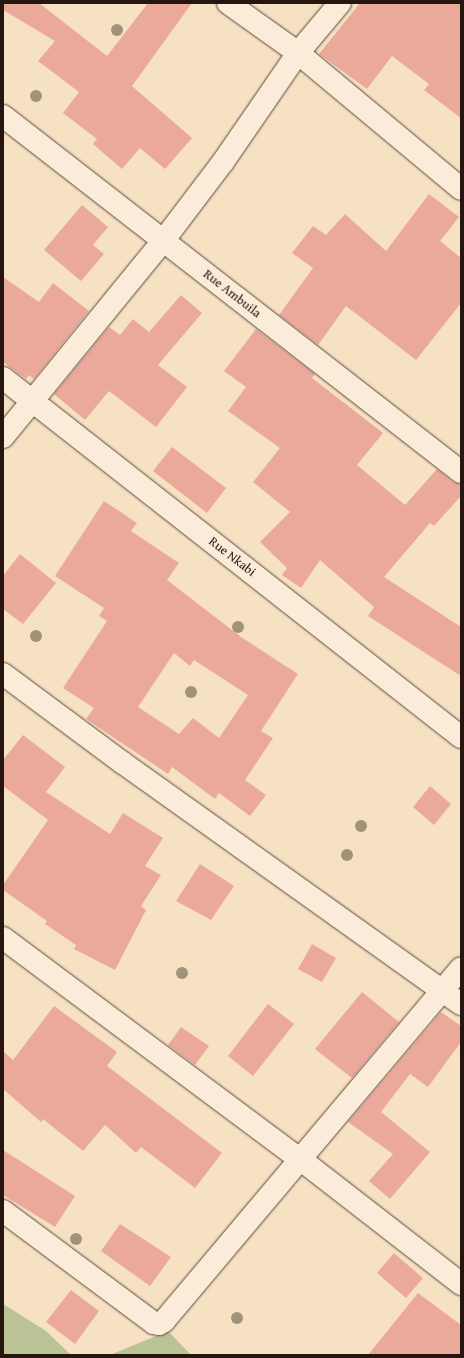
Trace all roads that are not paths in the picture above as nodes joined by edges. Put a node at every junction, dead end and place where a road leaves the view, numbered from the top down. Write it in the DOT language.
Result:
graph roads {
  1 [pos="228,3"];
  2 [pos="340,3"];
  3 [pos="298,53"];
  4 [pos="3,116"];
  5 [pos="461,189"];
  6 [pos="164,241"];
  7 [pos="3,378"];
  8 [pos="32,399"];
  9 [pos="3,437"];
  10 [pos="461,472"];
  11 [pos="3,674"];
  12 [pos="461,737"];
  13 [pos="3,938"];
  14 [pos="461,968"];
  15 [pos="444,990"];
  16 [pos="461,1004"];
  17 [pos="300,1159"];
  18 [pos="3,1211"];
  19 [pos="461,1284"];
  1 -- 3 [label="street"];
  2 -- 3 [label="street"];
  3 -- 5 [label="street"];
  3 -- 6 [label="street"];
  4 -- 6 [label="street, Rue Ambuila"];
  6 -- 8 [label="street"];
  6 -- 10 [label="street, Rue Ambuila"];
  7 -- 8 [label="street, Rue Nkabi"];
  8 -- 9 [label="street"];
  8 -- 12 [label="street, Rue Nkabi"];
  11 -- 15 [label="street"];
  13 -- 17 [label="street"];
  14 -- 15 [label="street"];
  15 -- 16 [label="street"];
  15 -- 17 [label="street"];
  17 -- 18 [label="street"];
  17 -- 19 [label="street"];
}
